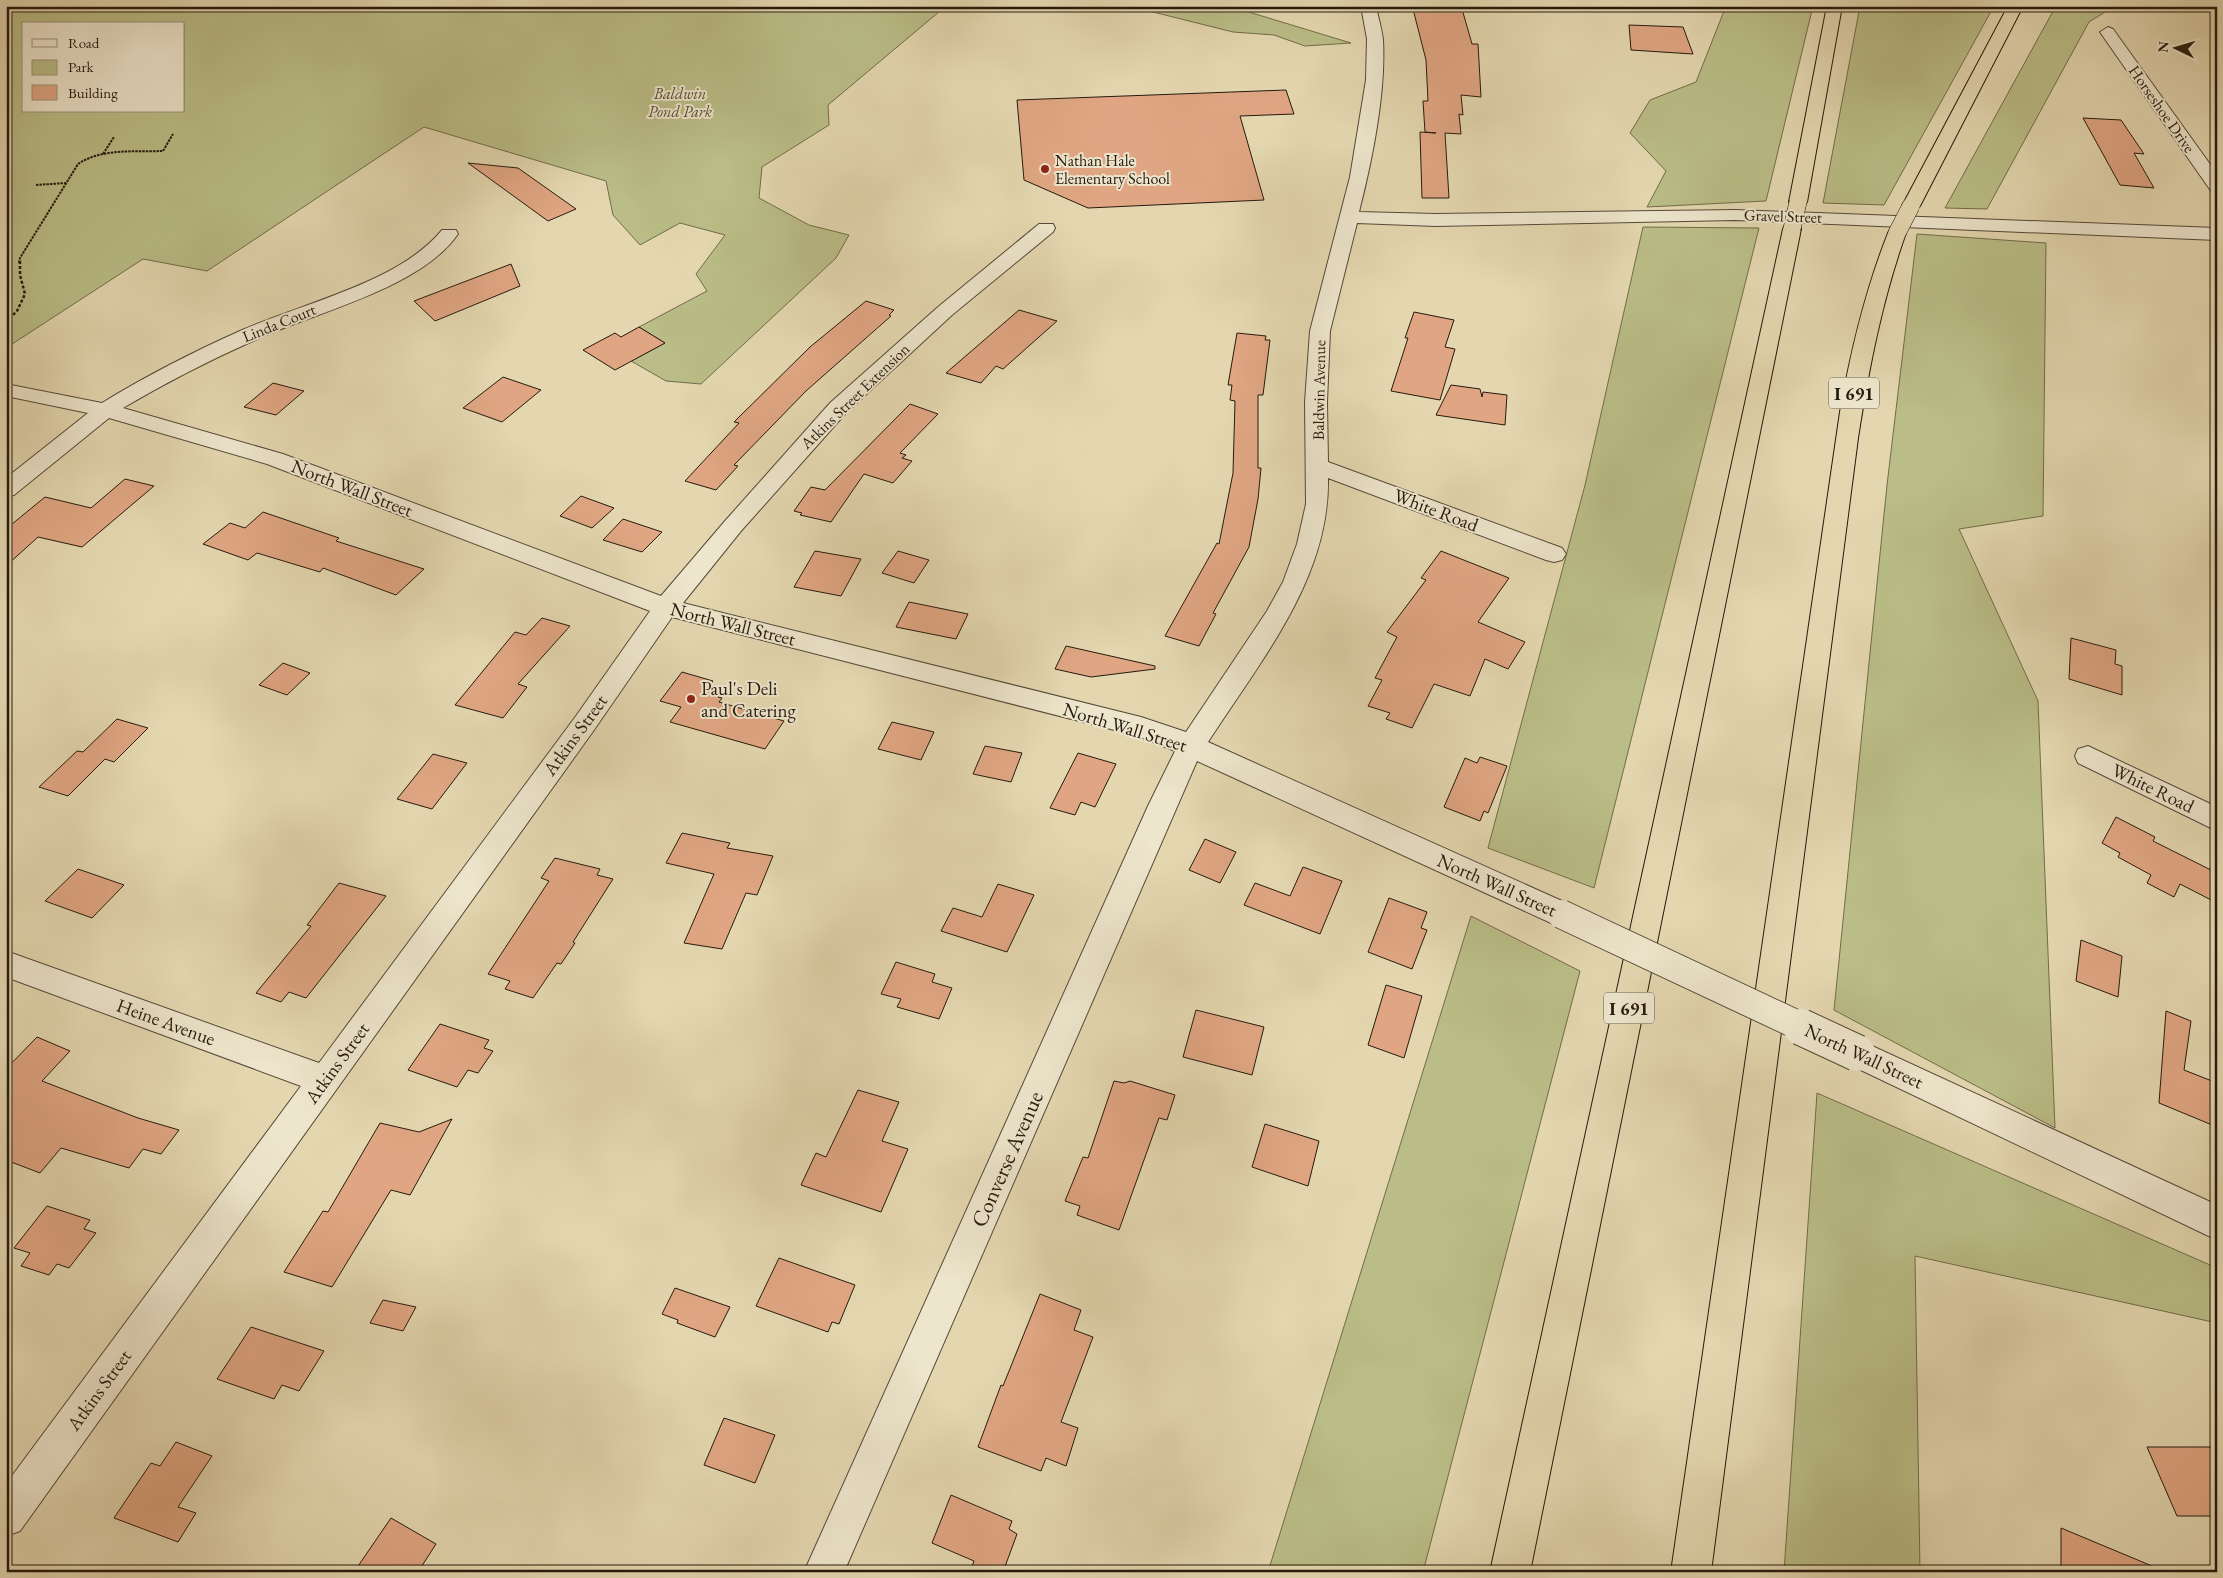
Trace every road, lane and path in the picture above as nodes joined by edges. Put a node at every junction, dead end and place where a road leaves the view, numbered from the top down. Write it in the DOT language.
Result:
graph roads {
  1 [pos="1368,6"];
  2 [pos="1835,6"];
  3 [pos="2016,6"];
  4 [pos="2027,19"];
  5 [pos="2108,32"];
  6 [pos="1997,40"];
  7 [pos="173,134"];
  8 [pos="114,137"];
  9 [pos="103,155"];
  10 [pos="66,183"];
  11 [pos="36,185"];
  12 [pos="2217,186"];
  13 [pos="1350,217"];
  14 [pos="1046,228"];
  15 [pos="449,234"];
  16 [pos="2217,234"];
  17 [pos="6,322"];
  18 [pos="6,390"];
  19 [pos="105,410"];
  20 [pos="1318,466"];
  21 [pos="6,490"];
  22 [pos="1554,554"];
  23 [pos="666,607"];
  24 [pos="1191,746"];
  25 [pos="2088,756"];
  26 [pos="2217,820"];
  27 [pos="6,964"];
  28 [pos="325,1080"];
  29 [pos="2217,1223"];
  30 [pos="6,1517"];
  31 [pos="824,1572"];
  32 [pos="1510,1572"];
  33 [pos="1691,1572"];
  1 -- 13 [label="street, Baldwin Avenue"];
  2 -- 32 [label="highway, I 691, bridge"];
  3 -- 6 [label="highway, I 691"];
  4 -- 6 [label="highway"];
  5 -- 12 [label="street, Horseshoe Drive"];
  6 -- 33 [label="highway, I 691, bridge"];
  7 -- 9 [label="path"];
  8 -- 9 [label="path"];
  9 -- 10 [label="path"];
  10 -- 11 [label="path"];
  10 -- 17 [label="path"];
  13 -- 16 [label="street, Gravel Street"];
  13 -- 20 [label="street, Baldwin Avenue"];
  14 -- 23 [label="street, Atkins Street Extension"];
  15 -- 19 [label="street, Linda Court"];
  18 -- 19 [label="street, North Wall Street"];
  19 -- 21 [label="street, Linda Court"];
  19 -- 23 [label="street, North Wall Street"];
  20 -- 22 [label="street, White Road"];
  20 -- 24 [label="street, Baldwin Avenue"];
  23 -- 24 [label="street, North Wall Street"];
  23 -- 28 [label="street, Atkins Street"];
  24 -- 29 [label="street, North Wall Street, bridge"];
  24 -- 31 [label="street, Converse Avenue"];
  25 -- 26 [label="street, White Road"];
  27 -- 28 [label="street, Heine Avenue"];
  28 -- 30 [label="street, Atkins Street"];
}
